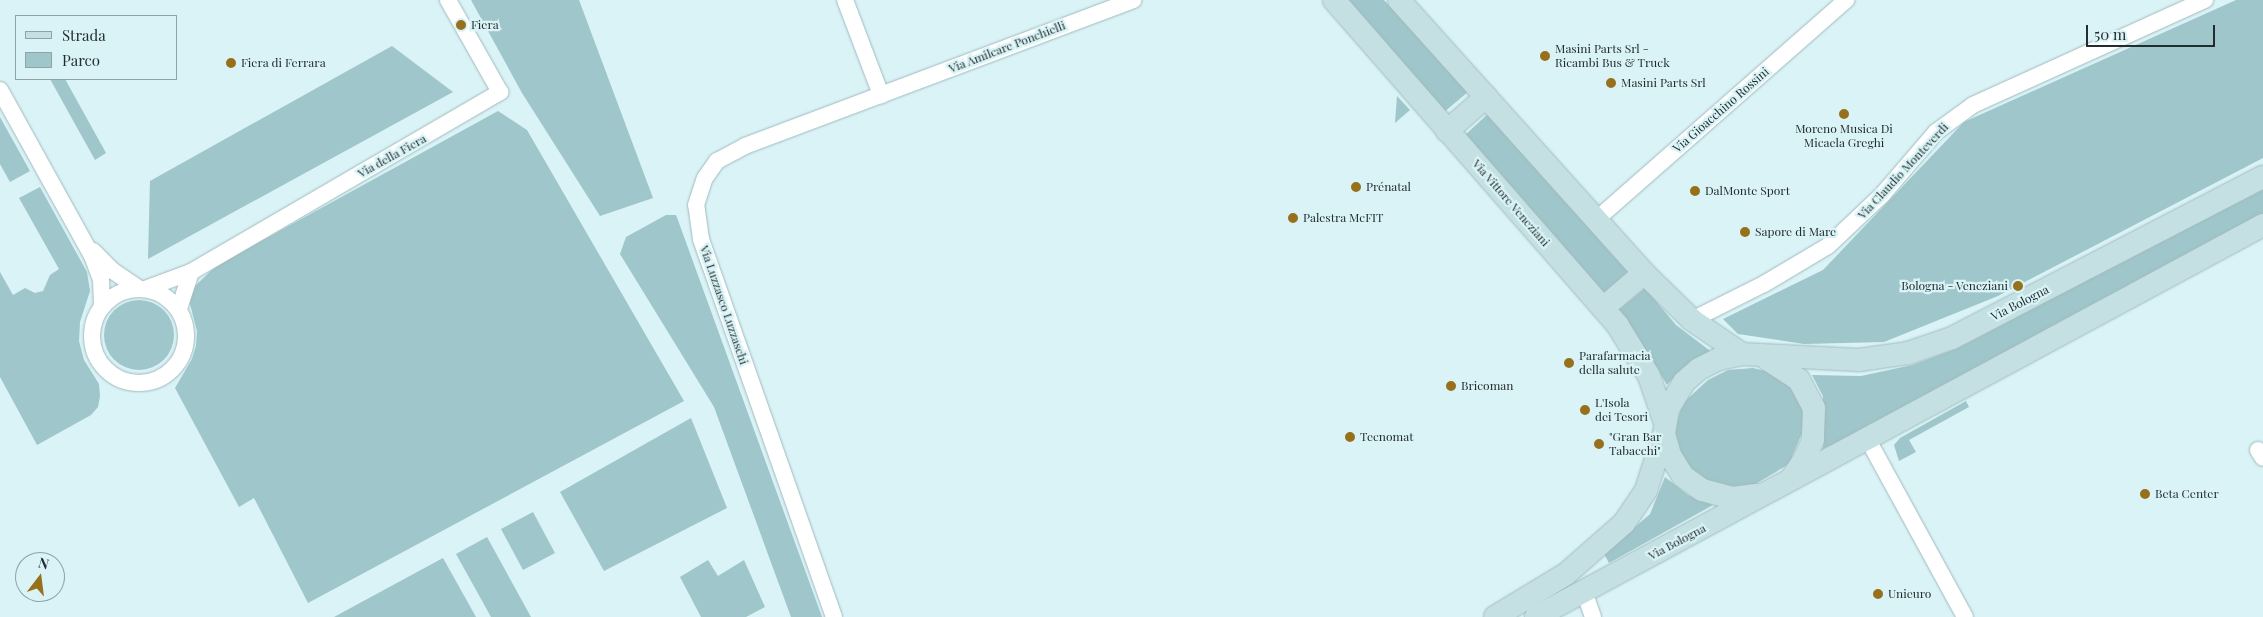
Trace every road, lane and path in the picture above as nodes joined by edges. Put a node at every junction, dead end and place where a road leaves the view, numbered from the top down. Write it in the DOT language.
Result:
graph roads {
  1 [pos="448,0"];
  2 [pos="844,0"];
  3 [pos="1133,0"];
  4 [pos="1334,0"];
  5 [pos="1399,0"];
  6 [pos="1846,0"];
  7 [pos="2205,0"];
  8 [pos="0,90"];
  9 [pos="882,95"];
  10 [pos="1486,97"];
  11 [pos="1447,131"];
  12 [pos="2263,177"];
  13 [pos="1596,219"];
  14 [pos="2263,225"];
  15 [pos="83,238"];
  16 [pos="191,272"];
  17 [pos="1644,273"];
  18 [pos="142,289"];
  19 [pos="102,307"];
  20 [pos="1603,308"];
  21 [pos="179,310"];
  22 [pos="1692,320"];
  23 [pos="1750,355"];
  24 [pos="1664,427"];
  25 [pos="1867,438"];
  26 [pos="1790,480"];
  27 [pos="1769,492"];
  28 [pos="1597,549"];
  29 [pos="1584,591"];
  30 [pos="834,617"];
  31 [pos="1495,617"];
  32 [pos="1536,617"];
  33 [pos="1593,617"];
  34 [pos="1965,617"];
  1 -- 16 [label="street, Via della Fiera"];
  2 -- 9 [label="street"];
  3 -- 9 [label="street, Via Amilcare Ponchielli"];
  4 -- 11 [label="main road, Via Vittore Veneziani"];
  5 -- 10 [label="main road"];
  6 -- 13 [label="street, Via Gioacchino Rossini"];
  7 -- 22 [label="street, Via Claudio Monteverdi"];
  8 -- 15 [label="street"];
  9 -- 30 [label="street, Via Luzzasco Luzzaschi"];
  10 -- 11 [label="main road"];
  10 -- 13 [label="main road"];
  11 -- 20 [label="main road, Via Vittore Veneziani"];
  12 -- 23 [label="main road, Via Bologna"];
  13 -- 17 [label="main road"];
  14 -- 25 [label="main road, Via Bologna"];
  15 -- 18 [label="street"];
  15 -- 19 [label="street"];
  16 -- 18 [label="street, Via della Fiera"];
  16 -- 21 [label="street"];
  17 -- 20 [label="main road"];
  17 -- 22 [label="main road"];
  18 -- 19 [label="street, Via della Fiera"];
  18 -- 21 [label="street"];
  19 -- 21 [label="street"];
  20 -- 24 [label="main road, Via Vittore Veneziani"];
  22 -- 23 [label="main road"];
  23 -- 24 [label="main road, Via Bologna"];
  23 -- 26 [label="main road, Via Bologna"];
  24 -- 27 [label="main road, Via Bologna"];
  24 -- 28 [label="main road, Via Bologna"];
  25 -- 26 [label="main road, Via Bologna"];
  25 -- 34 [label="street"];
  26 -- 27 [label="main road, Via Bologna"];
  27 -- 29 [label="main road, Via Bologna"];
  28 -- 29 [label="main road, Via Bologna"];
  28 -- 31 [label="main road, Via Bologna"];
  29 -- 32 [label="main road, Via Bologna"];
  29 -- 33 [label="street"];
}
